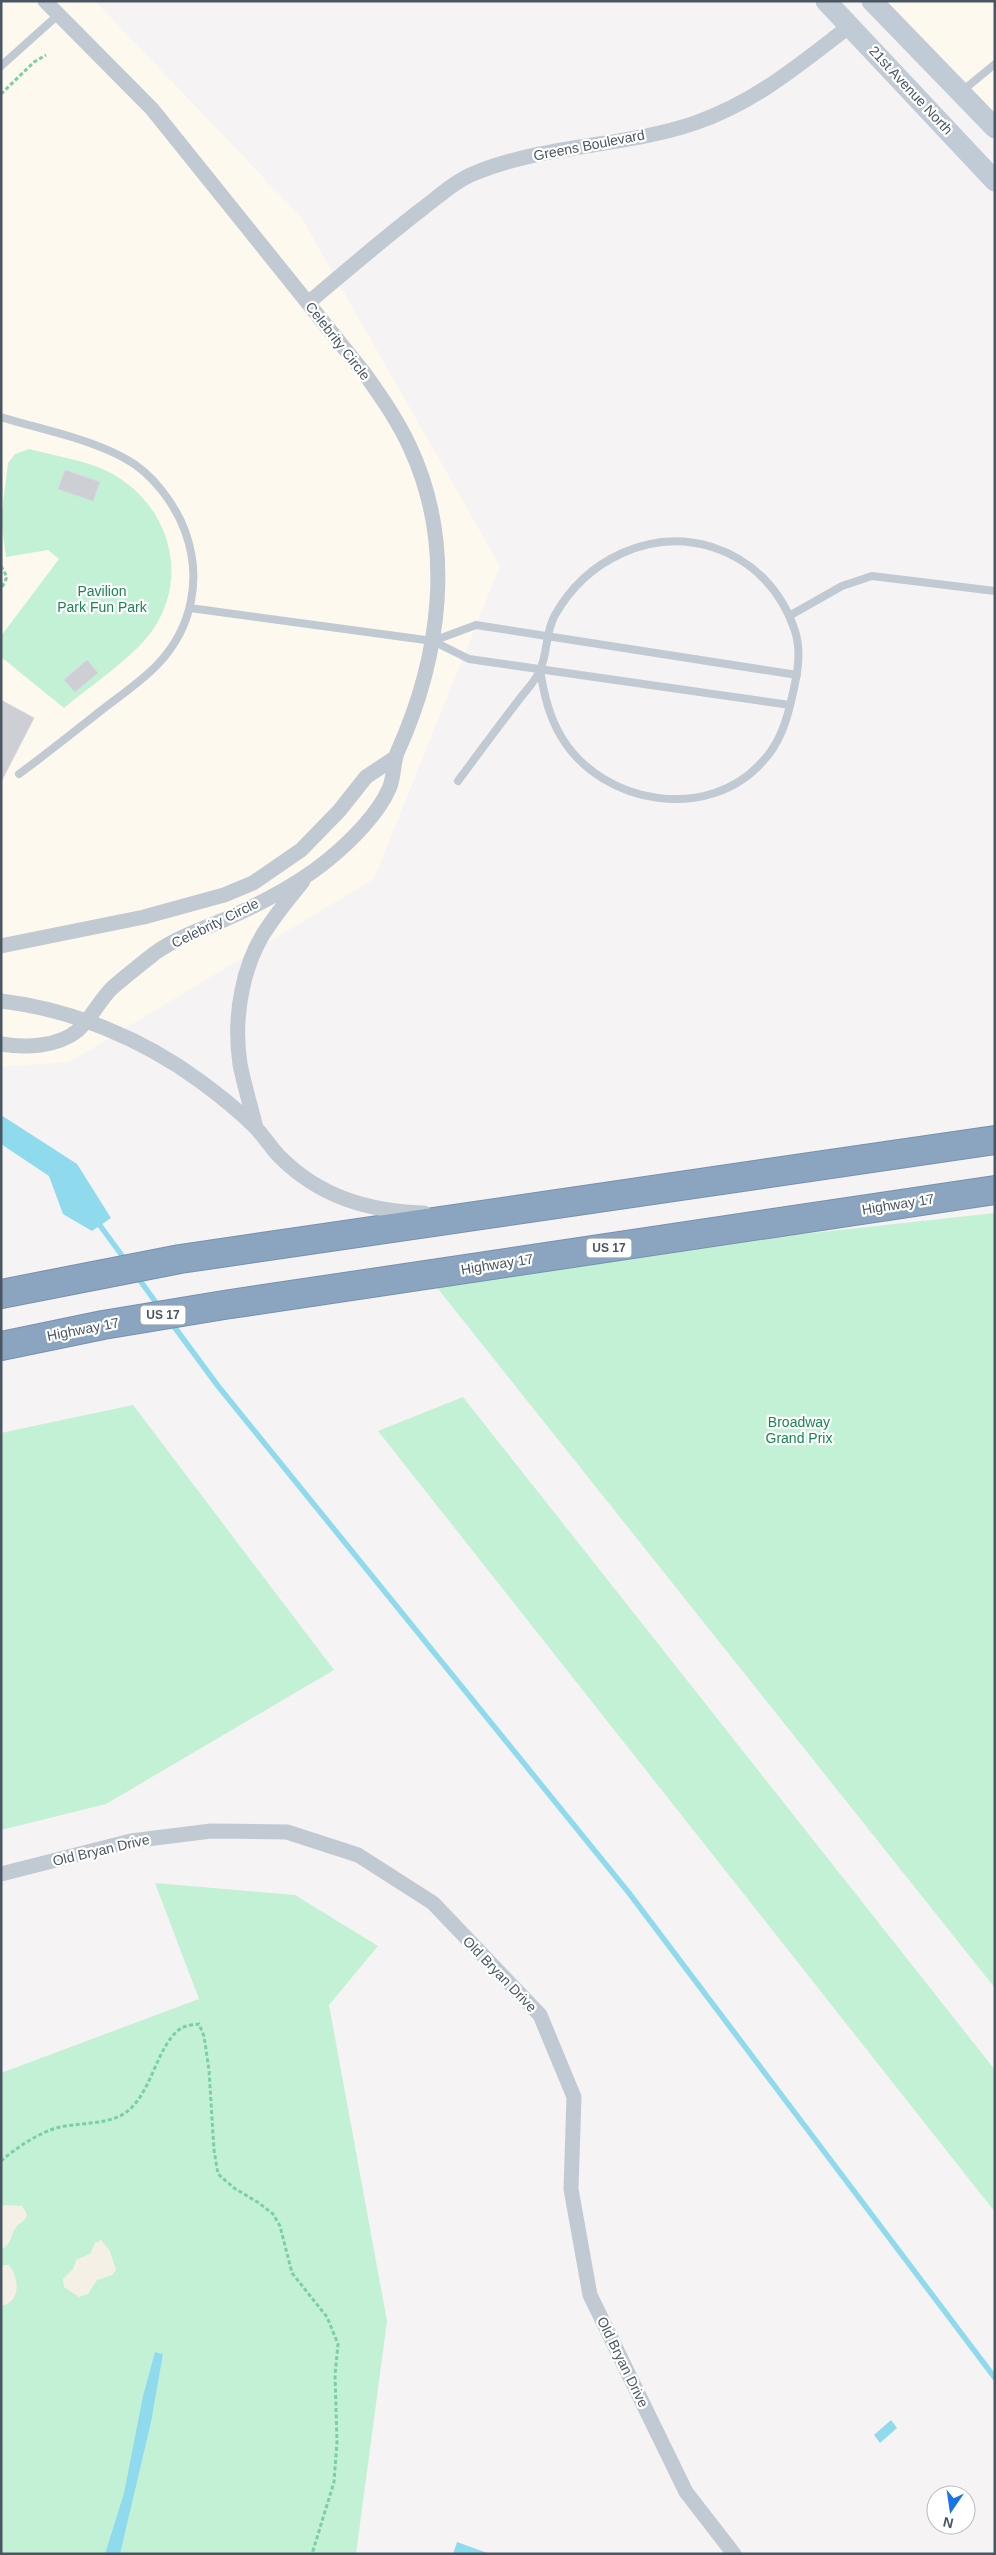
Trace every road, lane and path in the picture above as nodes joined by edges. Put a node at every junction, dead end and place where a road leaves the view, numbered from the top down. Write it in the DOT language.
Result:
graph roads {
  1 [pos="45,1"];
  2 [pos="826,1"];
  3 [pos="876,2"];
  4 [pos="58,15"];
  5 [pos="851,25"];
  6 [pos="46,55"];
  7 [pos="995,64"];
  8 [pos="1,66"];
  9 [pos="961,92"];
  10 [pos="1,94"];
  11 [pos="995,128"];
  12 [pos="995,181"];
  13 [pos="308,303"];
  14 [pos="1,417"];
  15 [pos="1,566"];
  16 [pos="1,589"];
  17 [pos="995,591"];
  18 [pos="190,608"];
  19 [pos="789,616"];
  20 [pos="546,635"];
  21 [pos="433,641"];
  22 [pos="540,670"];
  23 [pos="797,675"];
  24 [pos="790,705"];
  25 [pos="396,757"];
  26 [pos="19,774"];
  27 [pos="458,781"];
  28 [pos="306,877"];
  29 [pos="1,946"];
  30 [pos="1,1001"];
  31 [pos="85,1022"];
  32 [pos="1,1044"];
  33 [pos="256,1128"];
  34 [pos="995,1140"];
  35 [pos="995,1190"];
  36 [pos="480,1215"];
  37 [pos="1,1294"];
  38 [pos="1,1346"];
  39 [pos="1,1874"];
  40 [pos="1,2161"];
  41 [pos="732,2553"];
  42 [pos="312,2554"];
  1 -- 4 [label="street, Celebrity Circle"];
  2 -- 5 [label="main road, 21st Avenue North"];
  3 -- 5 [label="main road, Greens Boulevard"];
  3 -- 9 [label="main road"];
  4 -- 8 [label="lane"];
  4 -- 13 [label="street, Celebrity Circle"];
  5 -- 12 [label="main road, 21st Avenue North"];
  5 -- 13 [label="street, Greens Boulevard"];
  6 -- 10 [label="path"];
  7 -- 9 [label="lane"];
  9 -- 11 [label="main road"];
  13 -- 21 [label="street, Celebrity Circle"];
  14 -- 18 [label="lane"];
  15 -- 16 [label="path"];
  17 -- 19 [label="lane"];
  18 -- 21 [label="lane"];
  18 -- 26 [label="lane"];
  19 -- 20 [label="lane"];
  19 -- 23 [label="lane"];
  20 -- 21 [label="lane"];
  20 -- 22 [label="lane"];
  20 -- 23 [label="lane"];
  21 -- 22 [label="lane"];
  21 -- 25 [label="street, Celebrity Circle"];
  22 -- 24 [label="lane"];
  22 -- 24 [label="lane"];
  22 -- 27 [label="lane"];
  23 -- 24 [label="lane"];
  25 -- 28 [label="street, Celebrity Circle"];
  25 -- 29 [label="street, Celebrity Circle"];
  28 -- 31 [label="street, Celebrity Circle"];
  28 -- 33 [label="street"];
  30 -- 31 [label="street"];
  31 -- 32 [label="street, Celebrity Circle"];
  31 -- 33 [label="street"];
  33 -- 36 [label="street"];
  34 -- 36 [label="highway"];
  35 -- 38 [label="highway, Highway 17 / US 17"];
  36 -- 37 [label="highway"];
  39 -- 41 [label="street, Old Bryan Drive"];
  40 -- 42 [label="path"];
}
